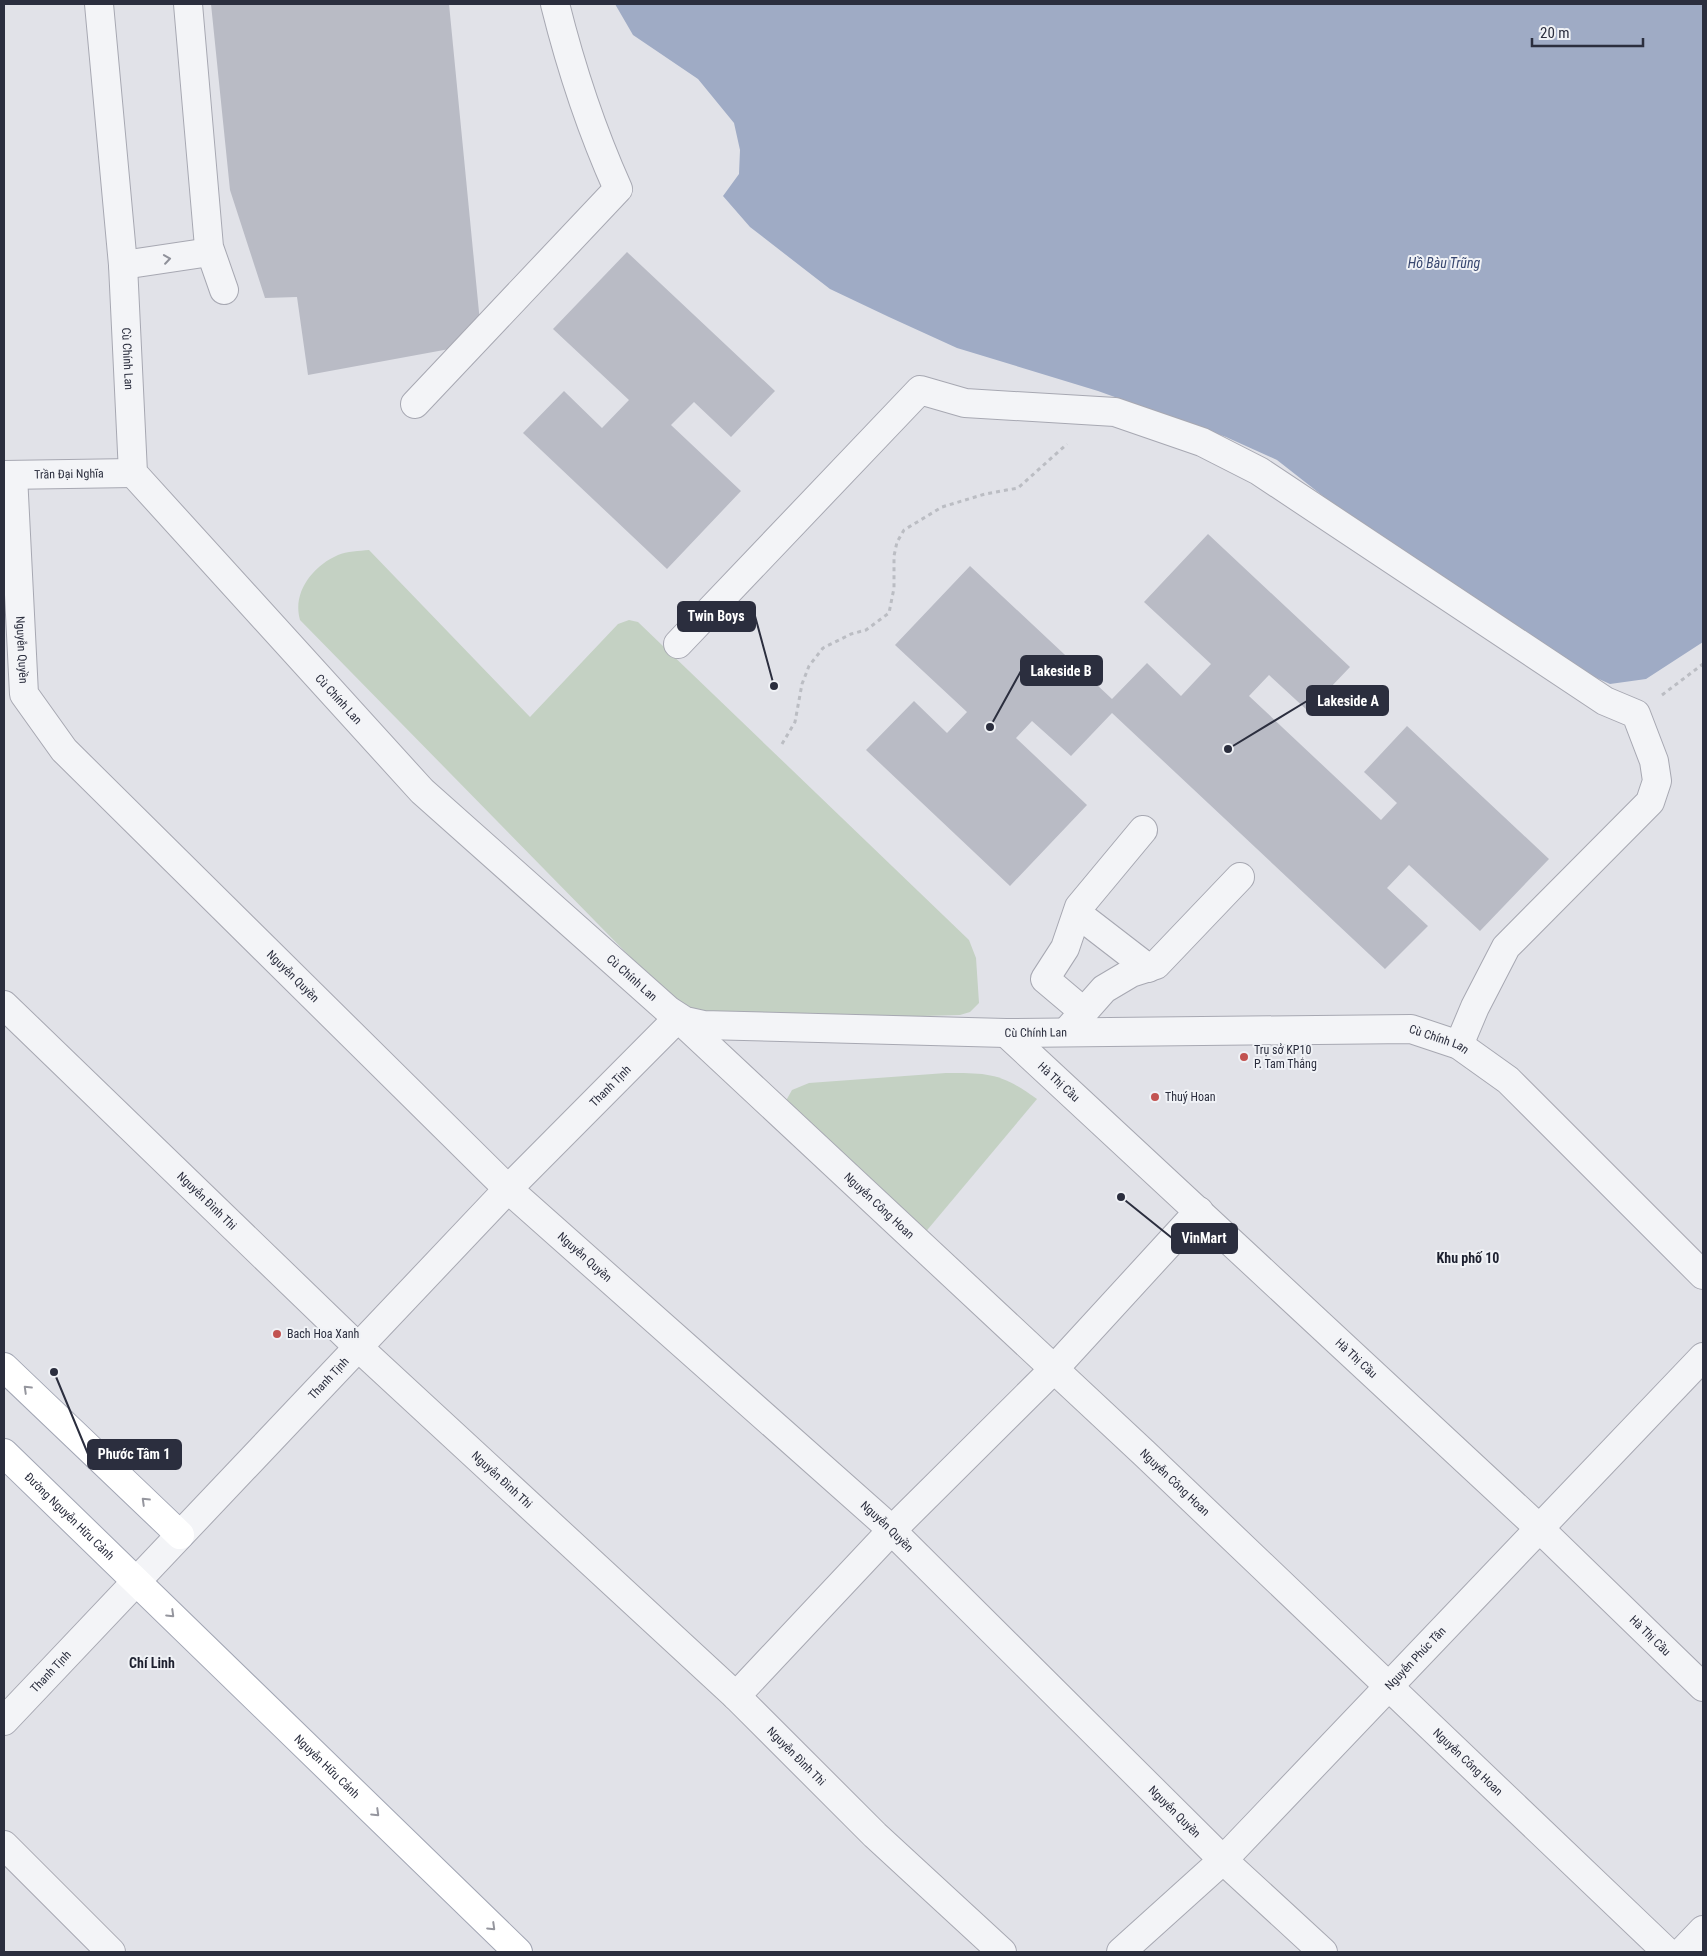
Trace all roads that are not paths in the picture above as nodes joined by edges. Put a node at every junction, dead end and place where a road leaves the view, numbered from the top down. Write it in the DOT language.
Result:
graph roads {
  1 [pos="99,4"];
  2 [pos="188,4"];
  3 [pos="555,4"];
  4 [pos="210,252"];
  5 [pos="123,265"];
  6 [pos="224,290"];
  7 [pos="415,404"];
  8 [pos="133,473"];
  9 [pos="9,475"];
  10 [pos="678,644"];
  11 [pos="1143,830"];
  12 [pos="1240,877"];
  13 [pos="1078,914"];
  14 [pos="1148,968"];
  15 [pos="4,1004"];
  16 [pos="678,1018"];
  17 [pos="1075,1022"];
  18 [pos="1006,1033"];
  19 [pos="1459,1045"];
  20 [pos="508,1189"];
  21 [pos="1199,1211"];
  22 [pos="1703,1275"];
  23 [pos="358,1347"];
  24 [pos="1703,1357"];
  25 [pos="4,1367"];
  26 [pos="1054,1369"];
  27 [pos="4,1453"];
  28 [pos="1540,1529"];
  29 [pos="892,1530"];
  30 [pos="180,1535"];
  31 [pos="136,1580"];
  32 [pos="1389,1687"];
  33 [pos="1703,1687"];
  34 [pos="736,1696"];
  35 [pos="4,1721"];
  36 [pos="4,1845"];
  37 [pos="1223,1860"];
  38 [pos="1703,1930"];
  39 [pos="111,1952"];
  40 [pos="518,1952"];
  41 [pos="1002,1952"];
  42 [pos="1122,1952"];
  43 [pos="1323,1952"];
  44 [pos="1667,1952"];
  45 [pos="1682,1952"];
  1 -- 5 [label="street, Cù Chính Lan"];
  2 -- 4 [label="street"];
  3 -- 7 [label="street"];
  5 -- 4 [label="street, one-way"];
  4 -- 6 [label="street"];
  5 -- 8 [label="street, Cù Chính Lan"];
  8 -- 9 [label="street, Trần Đại Nghĩa"];
  8 -- 16 [label="street, Cù Chính Lan"];
  9 -- 20 [label="street, Nguyễn Quyền"];
  10 -- 19 [label="street"];
  11 -- 13 [label="street"];
  12 -- 14 [label="street"];
  13 -- 14 [label="street"];
  13 -- 17 [label="street"];
  14 -- 17 [label="street"];
  15 -- 23 [label="street, Nguyễn Đình Thi"];
  16 -- 18 [label="street, Cù Chính Lan"];
  16 -- 20 [label="street, Thanh Tịnh"];
  16 -- 26 [label="street, Nguyễn Công Hoan"];
  17 -- 18 [label="street, Cù Chính Lan"];
  17 -- 19 [label="street, Cù Chính Lan"];
  18 -- 21 [label="street, Hà Thị Cầu"];
  19 -- 22 [label="street, Cù Chính Lan"];
  20 -- 23 [label="street, Thanh Tịnh"];
  20 -- 29 [label="street, Nguyễn Quyền"];
  21 -- 26 [label="street"];
  21 -- 28 [label="street, Hà Thị Cầu"];
  23 -- 30 [label="street, Thanh Tịnh"];
  23 -- 34 [label="street, Nguyễn Đình Thi"];
  24 -- 28 [label="street, Nguyễn Phúc Tần"];
  30 -- 25 [label="main road, one-way"];
  26 -- 29 [label="street"];
  26 -- 32 [label="street, Nguyễn Công Hoan"];
  27 -- 31 [label="main road, Đường Nguyễn Hữu Cảnh"];
  28 -- 32 [label="street, Nguyễn Phúc Tần"];
  28 -- 33 [label="street, Hà Thị Cầu"];
  29 -- 34 [label="street"];
  29 -- 37 [label="street, Nguyễn Quyền"];
  30 -- 31 [label="street, Thanh Tịnh"];
  31 -- 35 [label="street, Thanh Tịnh"];
  31 -- 40 [label="main road, Nguyễn Hữu Cảnh, one-way"];
  32 -- 37 [label="street, Nguyễn Phúc Tần"];
  32 -- 44 [label="street, Nguyễn Công Hoan"];
  34 -- 41 [label="street, Nguyễn Đình Thi"];
  36 -- 39 [label="street"];
  37 -- 42 [label="street, Nguyễn Phúc Tần"];
  37 -- 43 [label="street, Nguyễn Quyền"];
  38 -- 45 [label="street"];
}
